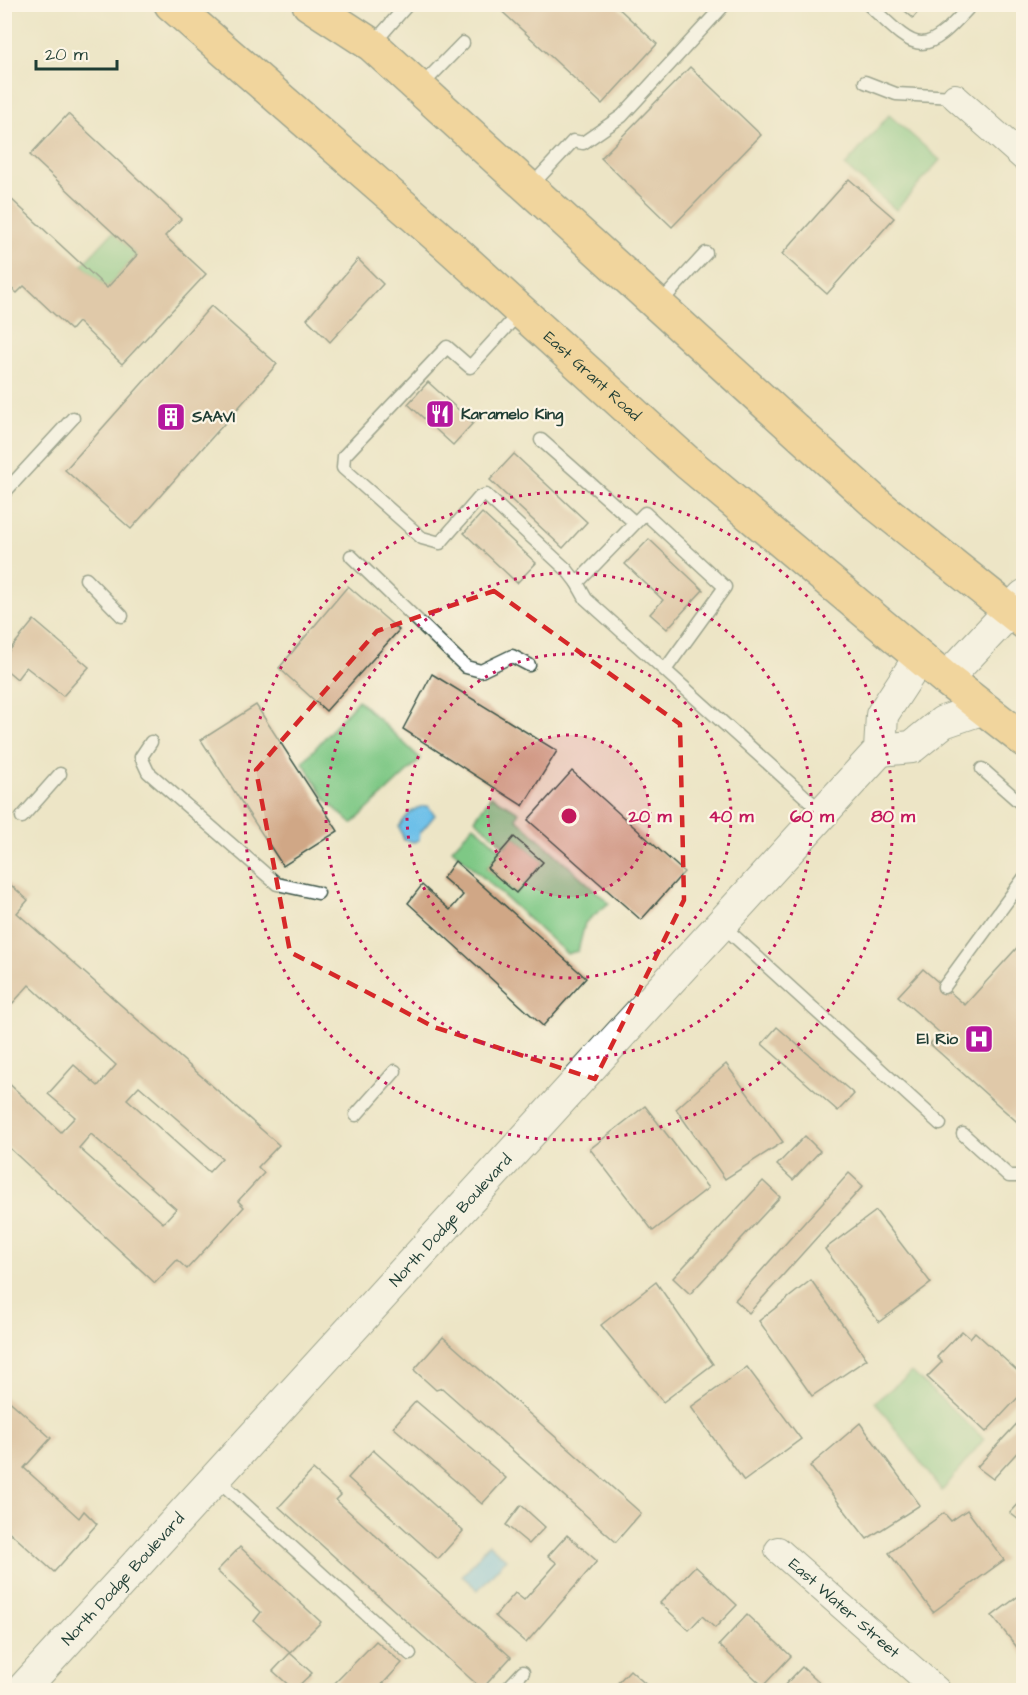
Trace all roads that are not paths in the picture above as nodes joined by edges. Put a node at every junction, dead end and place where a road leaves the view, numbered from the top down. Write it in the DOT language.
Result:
graph roads {
  1 [pos="171,4"];
  2 [pos="309,4"];
  3 [pos="408,4"];
  4 [pos="725,4"];
  5 [pos="868,4"];
  6 [pos="972,4"];
  7 [pos="463,43"];
  8 [pos="372,45"];
  9 [pos="865,82"];
  10 [pos="419,88"];
  11 [pos="956,97"];
  12 [pos="1023,158"];
  13 [pos="528,189"];
  14 [pos="706,253"];
  15 [pos="659,304"];
  16 [pos="521,310"];
  17 [pos="73,418"];
  18 [pos="541,440"];
  19 [pos="4,493"];
  20 [pos="634,522"];
  21 [pos="351,556"];
  22 [pos="86,579"];
  23 [pos="577,583"];
  24 [pos="1019,610"];
  25 [pos="122,615"];
  26 [pos="920,657"];
  27 [pos="529,665"];
  28 [pos="665,670"];
  29 [pos="946,679"];
  30 [pos="984,708"];
  31 [pos="1023,740"];
  32 [pos="151,742"];
  33 [pos="880,750"];
  34 [pos="982,769"];
  35 [pos="60,774"];
  36 [pos="1023,806"];
  37 [pos="823,813"];
  38 [pos="22,817"];
  39 [pos="1023,878"];
  40 [pos="318,893"];
  41 [pos="721,924"];
  42 [pos="944,987"];
  43 [pos="394,1071"];
  44 [pos="356,1115"];
  45 [pos="940,1124"];
  46 [pos="963,1134"];
  47 [pos="1023,1176"];
  48 [pos="216,1478"];
  49 [pos="778,1550"];
  50 [pos="410,1654"];
  51 [pos="523,1672"];
  52 [pos="22,1690"];
  53 [pos="506,1690"];
  54 [pos="937,1690"];
  1 -- 16 [label="main road, East Grant Road"];
  2 -- 8 [label="main road"];
  3 -- 8 [label="lane"];
  4 -- 13 [label="lane"];
  5 -- 6 [label="lane"];
  7 -- 10 [label="lane"];
  8 -- 10 [label="main road"];
  9 -- 11 [label="lane"];
  10 -- 13 [label="main road"];
  11 -- 12 [label="street"];
  13 -- 15 [label="main road"];
  14 -- 15 [label="lane"];
  15 -- 24 [label="main road"];
  16 -- 23 [label="lane"];
  16 -- 26 [label="main road, East Grant Road"];
  17 -- 19 [label="lane"];
  18 -- 20 [label="lane"];
  20 -- 23 [label="lane"];
  20 -- 28 [label="lane"];
  21 -- 27 [label="lane"];
  22 -- 25 [label="lane"];
  23 -- 28 [label="lane"];
  24 -- 29 [label="street"];
  26 -- 29 [label="main road, East Grant Road"];
  26 -- 33 [label="street"];
  28 -- 37 [label="lane"];
  29 -- 30 [label="main road, East Grant Road"];
  30 -- 31 [label="main road, East Grant Road"];
  30 -- 33 [label="street"];
  32 -- 40 [label="lane"];
  33 -- 37 [label="street, North Dodge Boulevard"];
  34 -- 36 [label="lane"];
  35 -- 38 [label="lane"];
  37 -- 41 [label="street, North Dodge Boulevard"];
  39 -- 42 [label="lane"];
  41 -- 45 [label="lane"];
  41 -- 48 [label="street, North Dodge Boulevard"];
  43 -- 44 [label="lane"];
  46 -- 47 [label="lane"];
  48 -- 50 [label="lane"];
  48 -- 52 [label="street, North Dodge Boulevard"];
  49 -- 54 [label="street, East Water Street"];
  51 -- 53 [label="lane"];
}
